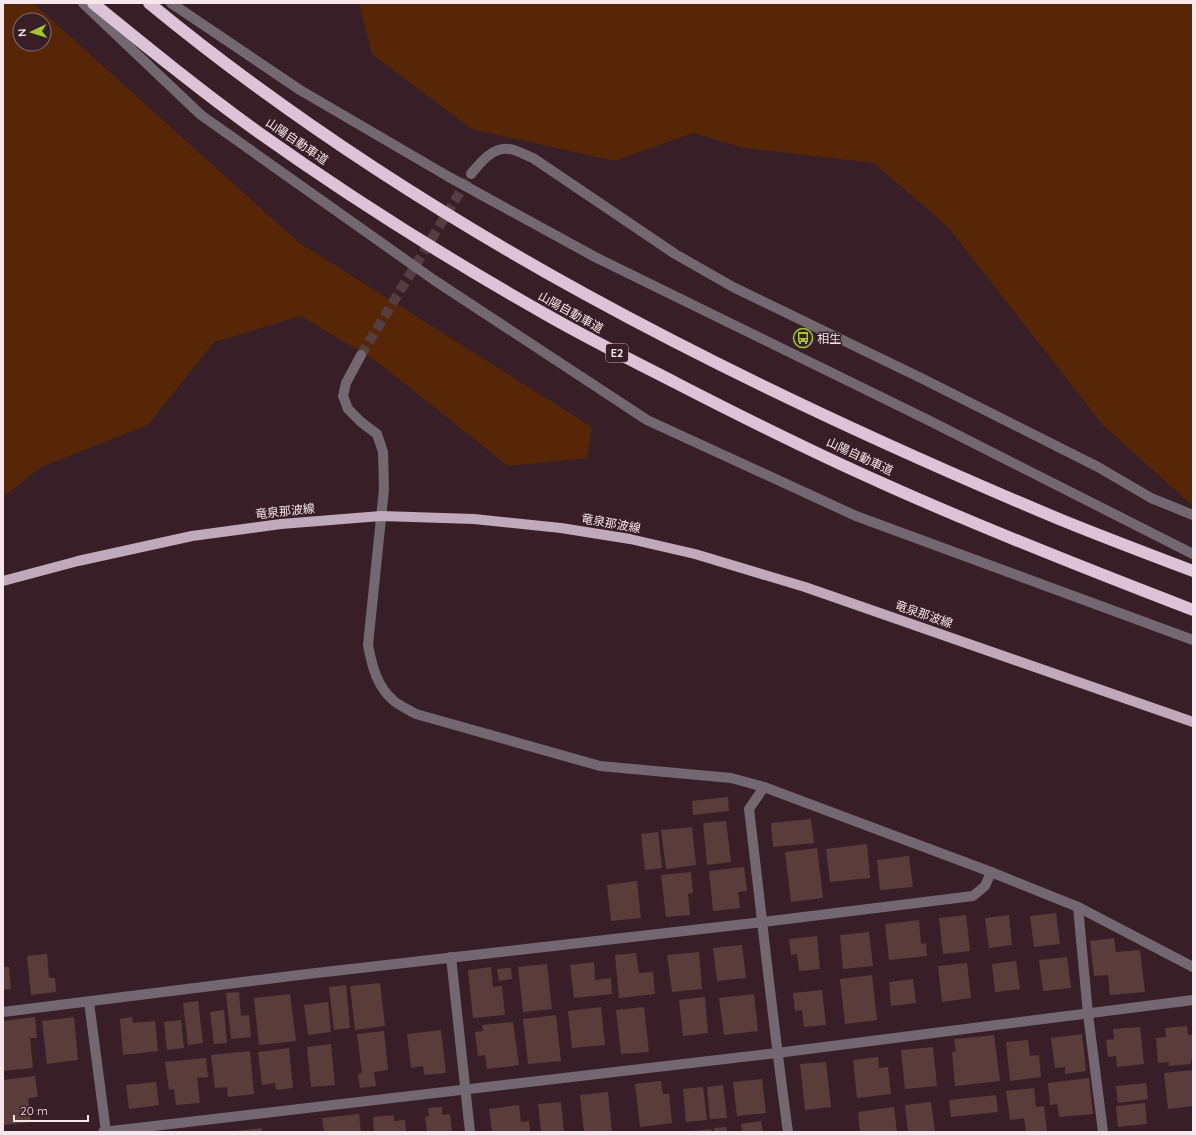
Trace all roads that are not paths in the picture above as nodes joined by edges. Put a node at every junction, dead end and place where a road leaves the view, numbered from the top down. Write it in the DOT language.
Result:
graph roads {
  1 [pos="84,3"];
  2 [pos="93,3"];
  3 [pos="149,3"];
  4 [pos="171,3"];
  5 [pos="471,174"];
  6 [pos="361,355"];
  7 [pos="1193,515"];
  8 [pos="381,516"];
  9 [pos="1193,554"];
  10 [pos="1193,571"];
  11 [pos="3,581"];
  12 [pos="1193,610"];
  13 [pos="1193,640"];
  14 [pos="1193,722"];
  15 [pos="764,787"];
  16 [pos="991,872"];
  17 [pos="1078,907"];
  18 [pos="763,922"];
  19 [pos="451,957"];
  20 [pos="1193,967"];
  21 [pos="1193,1000"];
  22 [pos="90,1002"];
  23 [pos="3,1012"];
  24 [pos="1088,1014"];
  25 [pos="777,1053"];
  26 [pos="465,1089"];
  27 [pos="102,1132"];
  28 [pos="106,1132"];
  29 [pos="470,1132"];
  30 [pos="788,1132"];
  31 [pos="1103,1132"];
  1 -- 13 [label="street"];
  2 -- 12 [label="highway, 山陽自動車道 / E2"];
  3 -- 10 [label="highway, 山陽自動車道"];
  4 -- 9 [label="street"];
  5 -- 7 [label="street"];
  6 -- 8 [label="street"];
  8 -- 11 [label="main road, 竜泉那波線"];
  8 -- 14 [label="main road, 竜泉那波線"];
  8 -- 15 [label="street"];
  15 -- 16 [label="street"];
  15 -- 18 [label="street"];
  16 -- 17 [label="street"];
  16 -- 18 [label="street"];
  17 -- 20 [label="street"];
  17 -- 24 [label="street"];
  18 -- 19 [label="street"];
  18 -- 25 [label="street"];
  19 -- 22 [label="street"];
  19 -- 26 [label="street"];
  21 -- 24 [label="street"];
  22 -- 23 [label="street"];
  22 -- 28 [label="street"];
  24 -- 25 [label="street"];
  24 -- 31 [label="street"];
  25 -- 26 [label="street"];
  25 -- 30 [label="street"];
  26 -- 28 [label="street"];
  26 -- 29 [label="street"];
  27 -- 28 [label="street"];
}
